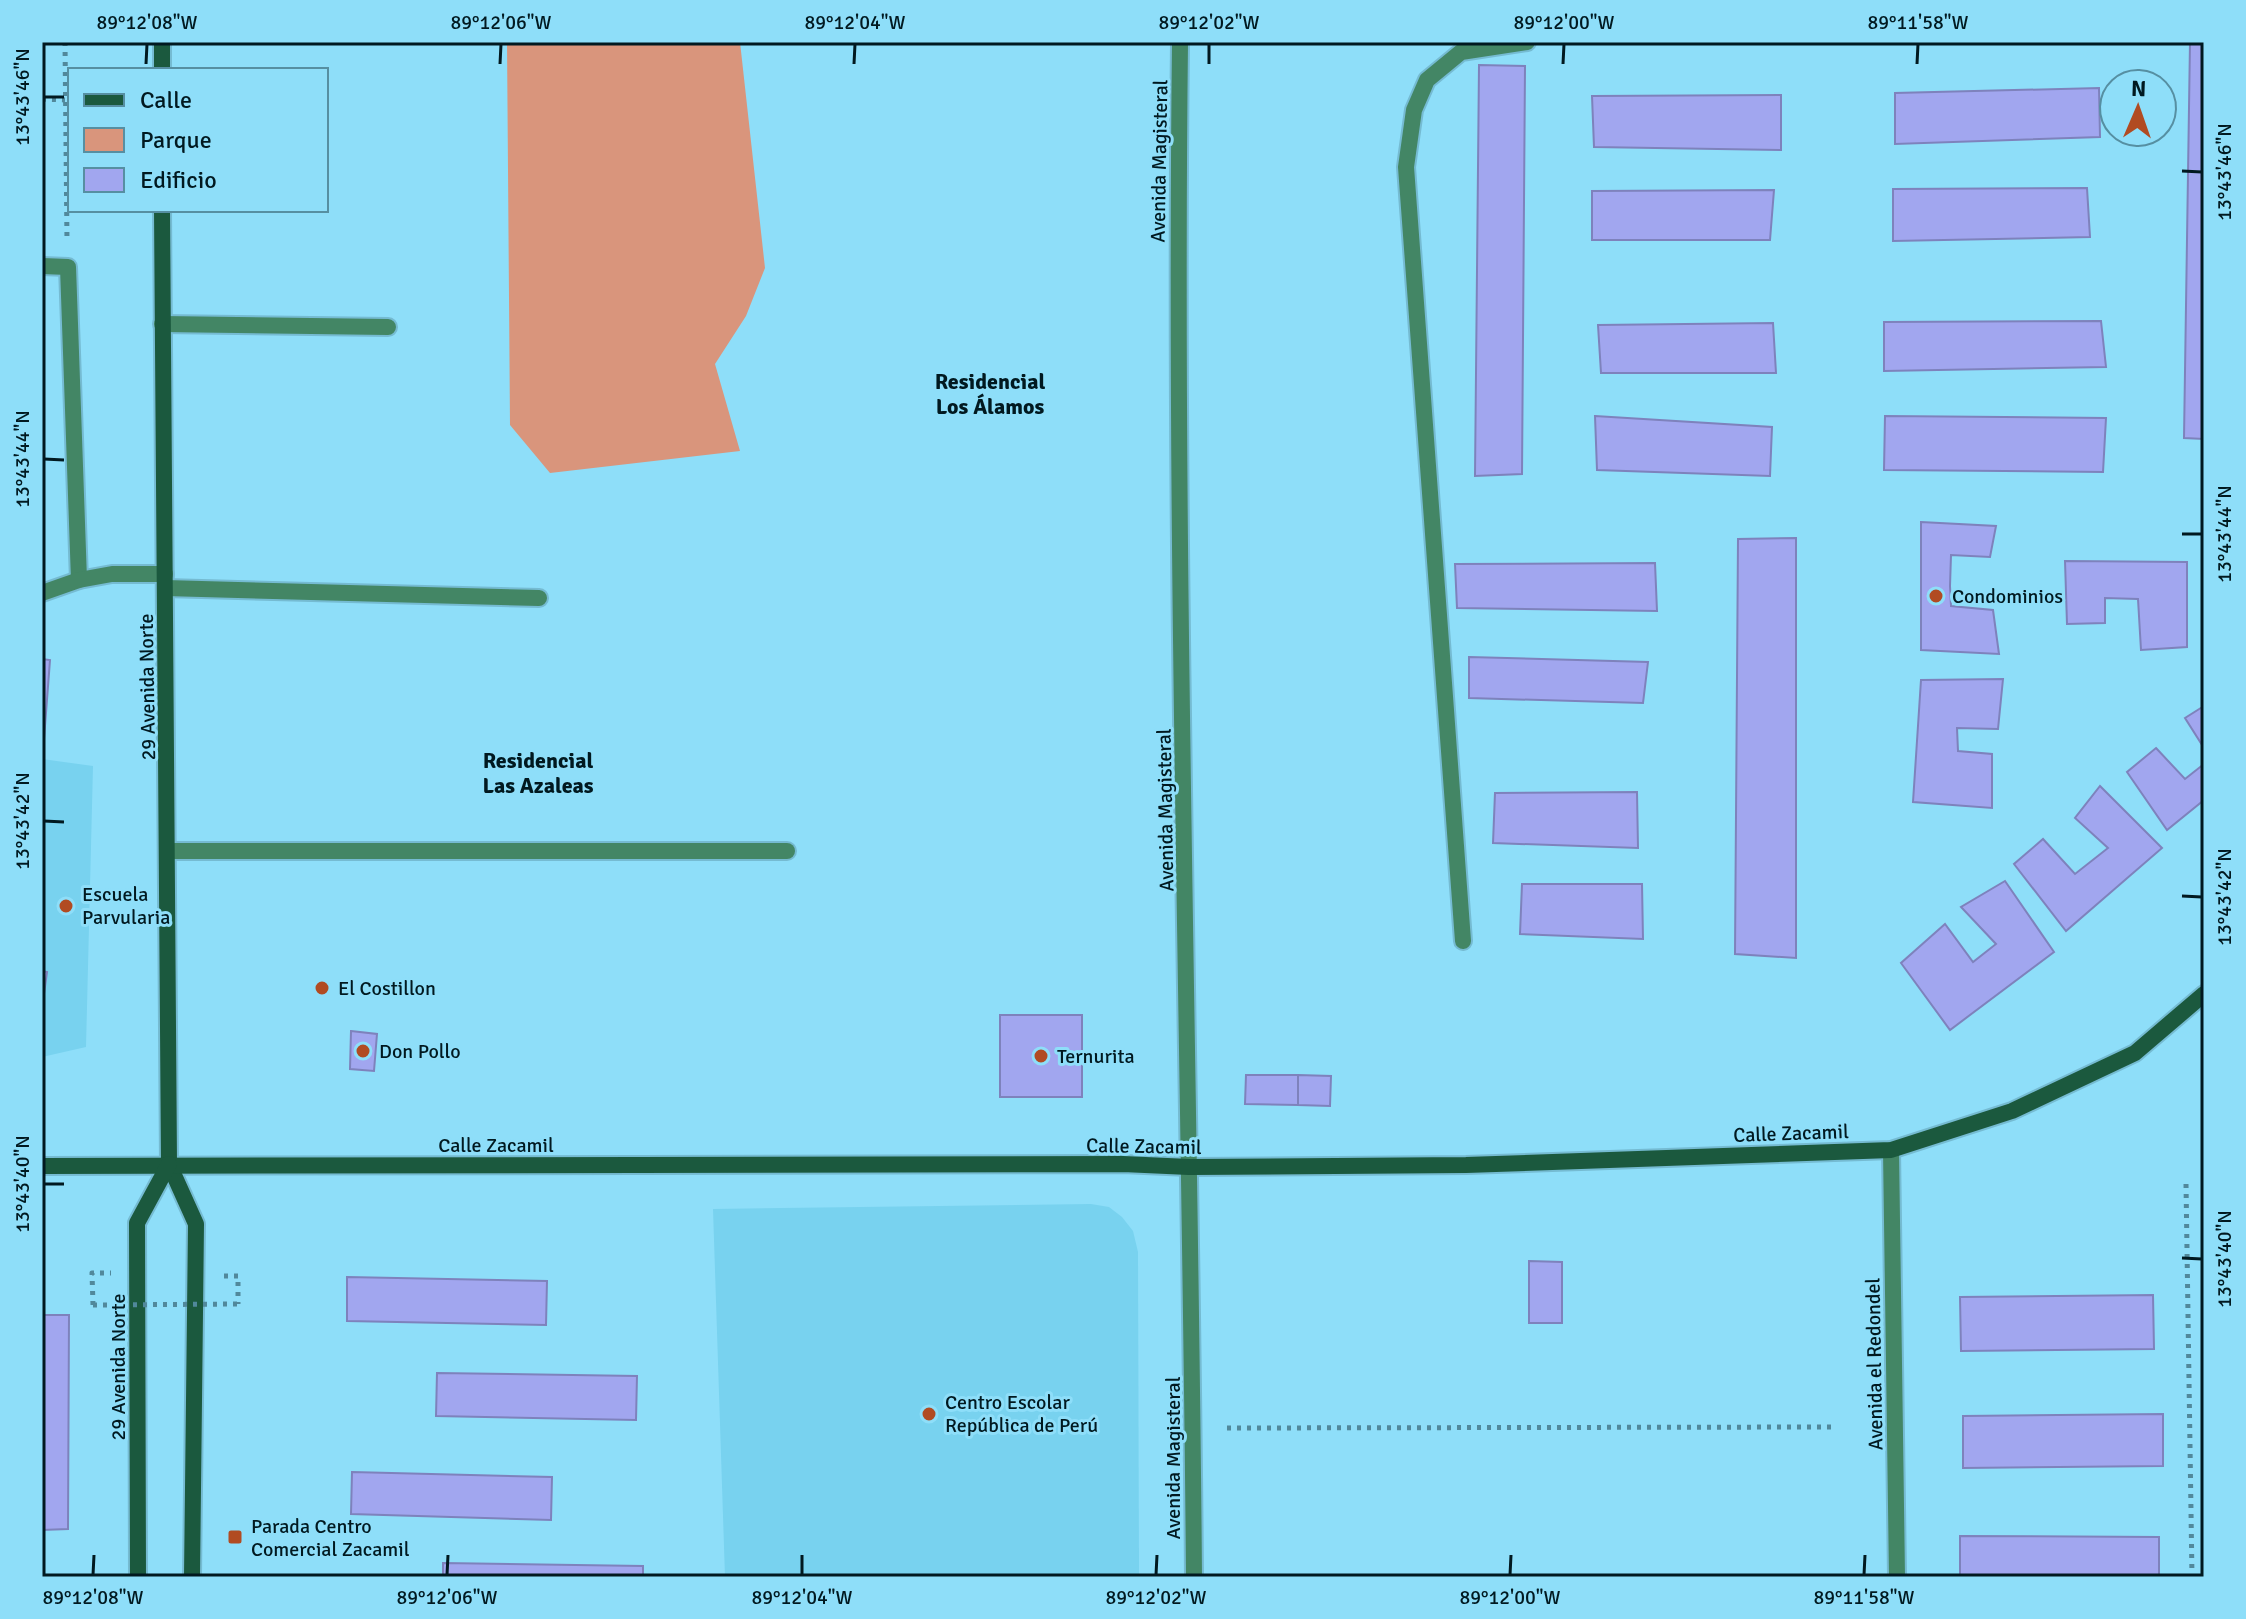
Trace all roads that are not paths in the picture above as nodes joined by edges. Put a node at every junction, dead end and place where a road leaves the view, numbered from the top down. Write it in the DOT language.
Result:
graph roads {
  1 [pos="162,42"];
  2 [pos="1180,42"];
  3 [pos="1527,42"];
  4 [pos="162,68"];
  5 [pos="162,212"];
  6 [pos="42,266"];
  7 [pos="162,324"];
  8 [pos="388,327"];
  9 [pos="79,580"];
  10 [pos="165,581"];
  11 [pos="42,593"];
  12 [pos="539,598"];
  13 [pos="168,851"];
  14 [pos="787,851"];
  15 [pos="1463,941"];
  16 [pos="2204,994"];
  17 [pos="1891,1150"];
  18 [pos="169,1164"];
  19 [pos="42,1166"];
  20 [pos="1189,1167"];
  21 [pos="138,1577"];
  22 [pos="192,1577"];
  23 [pos="1194,1577"];
  24 [pos="1897,1577"];
  1 -- 4 [label="street"];
  2 -- 20 [label="street, Avenida Magisteral"];
  3 -- 15 [label="street"];
  5 -- 7 [label="street, 29 Avenida Norte"];
  6 -- 9 [label="street"];
  7 -- 8 [label="street"];
  7 -- 10 [label="street, 29 Avenida Norte"];
  9 -- 10 [label="street"];
  9 -- 11 [label="street"];
  10 -- 12 [label="street"];
  10 -- 13 [label="street, 29 Avenida Norte"];
  13 -- 14 [label="street"];
  13 -- 18 [label="street, 29 Avenida Norte"];
  16 -- 17 [label="street, Calle Zacamil"];
  17 -- 20 [label="street, Calle Zacamil"];
  17 -- 24 [label="street, Avenida el Redondel"];
  18 -- 19 [label="street, Calle Zacamil"];
  18 -- 20 [label="street, Calle Zacamil"];
  18 -- 21 [label="street, 29 Avenida Norte"];
  18 -- 22 [label="street, 29 Avenida Norte"];
  20 -- 23 [label="street, Avenida Magisteral"];
}
